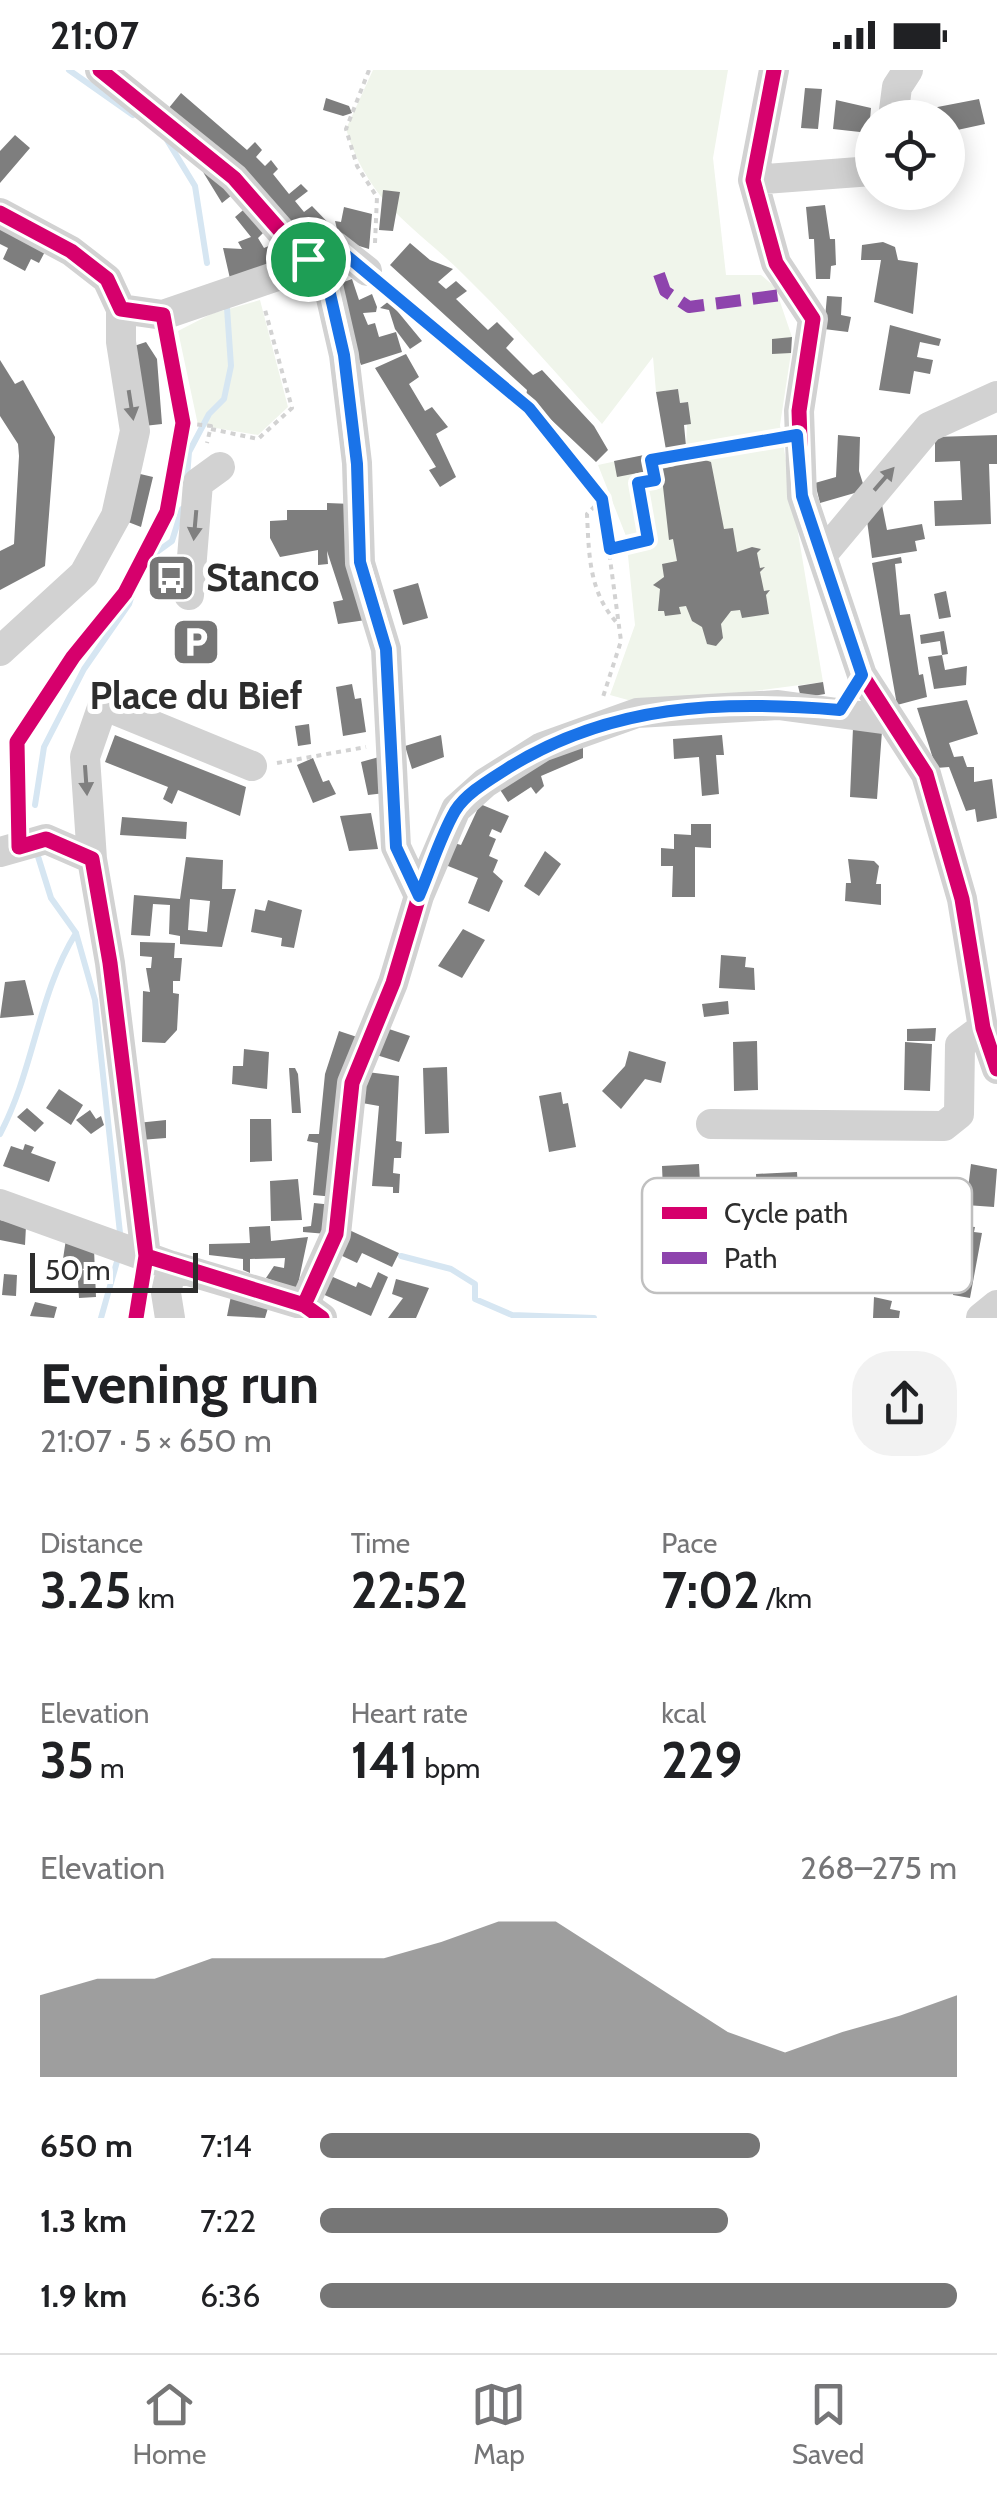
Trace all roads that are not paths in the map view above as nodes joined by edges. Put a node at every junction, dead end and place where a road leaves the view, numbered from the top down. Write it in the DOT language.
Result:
graph roads {
  1 [pos="100,70"];
  2 [pos="774,70"];
  3 [pos="908,70"];
  4 [pos="895,100"];
  5 [pos="855,172"];
  6 [pos="753,180"];
  7 [pos="0,213"];
  8 [pos="310,261"];
  9 [pos="367,271"];
  10 [pos="121,308"];
  11 [pos="997,396"];
  12 [pos="220,467"];
  13 [pos="822,555"];
  14 [pos="189,595"];
  15 [pos="0,651"];
  16 [pos="862,675"];
  17 [pos="840,710"];
  18 [pos="890,720"];
  19 [pos="252,766"];
  20 [pos="9,850"];
  21 [pos="92,859"];
  22 [pos="419,896"];
  23 [pos="983,1028"];
  24 [pos="997,1070"];
  25 [pos="710,1124"];
  26 [pos="0,1204"];
  27 [pos="159,1261"];
  28 [pos="997,1306"];
  29 [pos="313,1311"];
  30 [pos="170,1318"];
  31 [pos="981,1318"];
  1 -- 8 [label="street"];
  2 -- 6 [label="street"];
  3 -- 4 [label="street"];
  5 -- 6 [label="street"];
  6 -- 13 [label="street"];
  7 -- 10 [label="street"];
  8 -- 9 [label="street"];
  8 -- 10 [label="street"];
  8 -- 22 [label="street"];
  10 -- 15 [label="street, one-way"];
  13 -- 11 [label="street, one-way"];
  12 -- 14 [label="street, one-way"];
  13 -- 16 [label="street"];
  16 -- 17 [label="street"];
  16 -- 18 [label="street"];
  17 -- 18 [label="street"];
  17 -- 22 [label="street"];
  18 -- 23 [label="street"];
  19 -- 21 [label="street, one-way"];
  20 -- 21 [label="street"];
  21 -- 27 [label="street"];
  22 -- 29 [label="street"];
  23 -- 24 [label="street"];
  23 -- 25 [label="street"];
  26 -- 27 [label="street"];
  27 -- 29 [label="street"];
  27 -- 30 [label="street"];
  28 -- 31 [label="street"];
}
